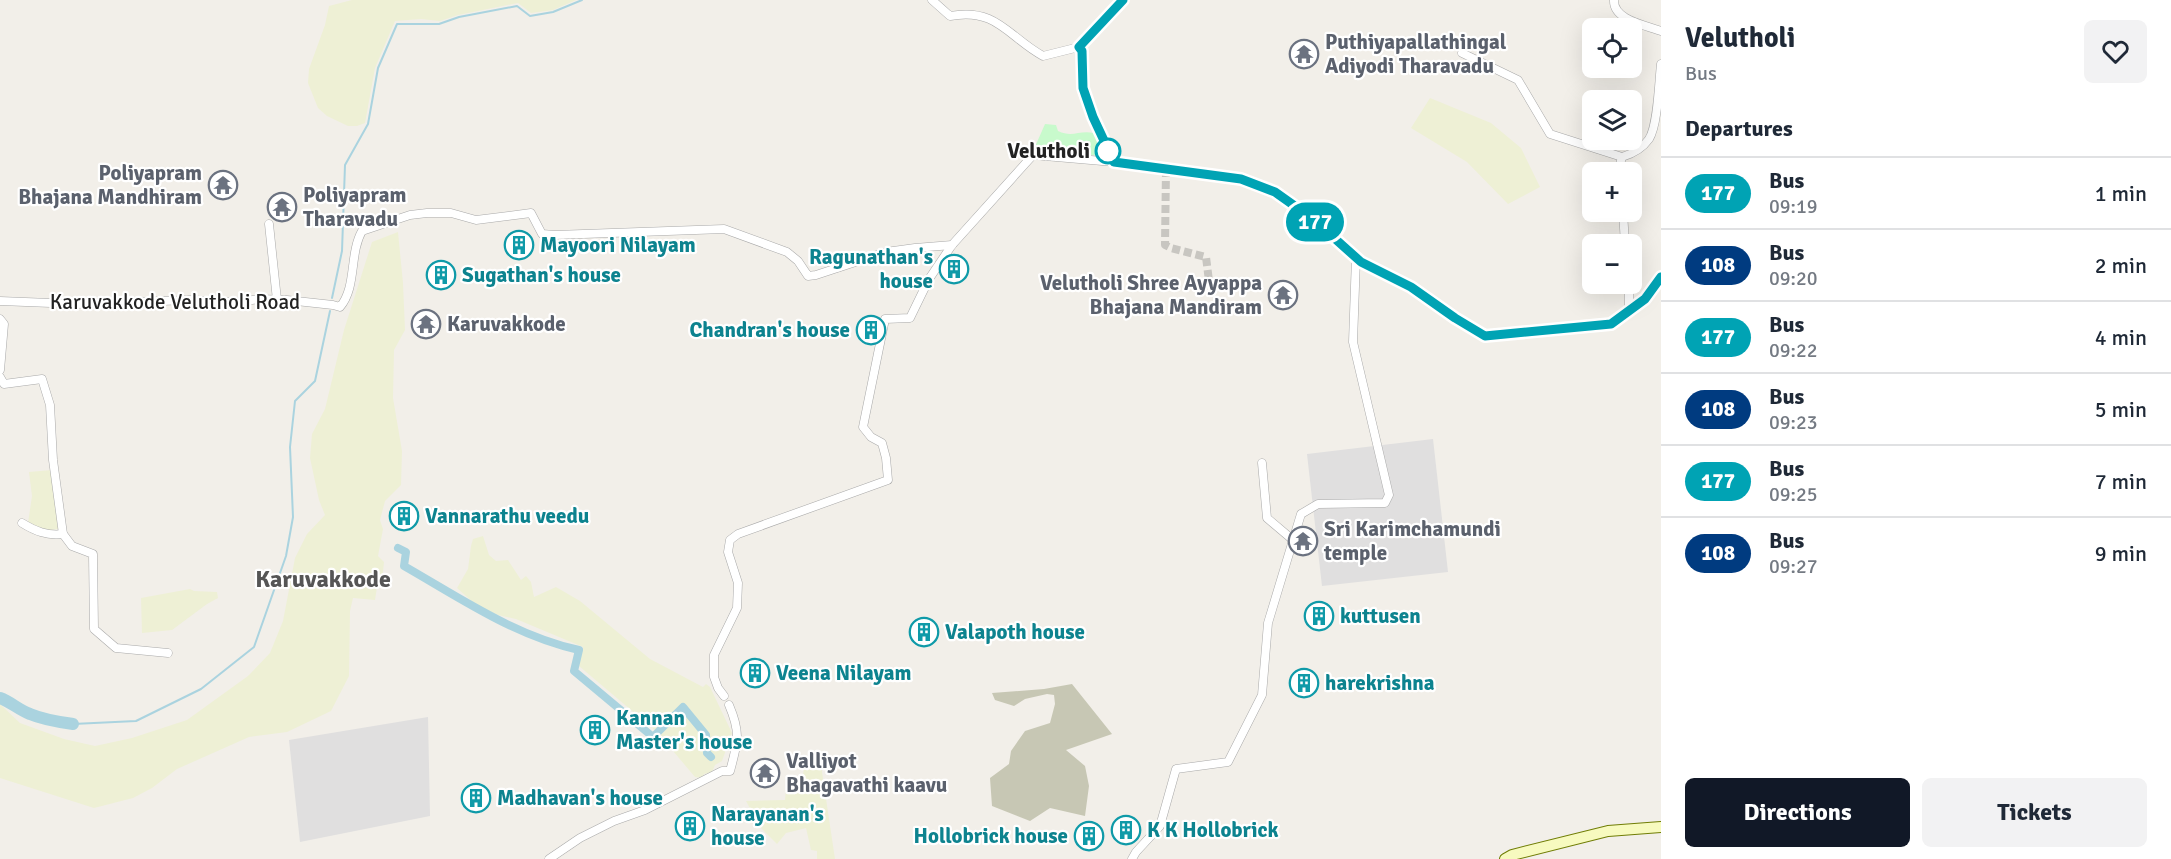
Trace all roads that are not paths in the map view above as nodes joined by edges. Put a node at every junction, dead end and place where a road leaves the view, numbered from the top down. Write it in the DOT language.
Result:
graph roads {
  1 [pos="932,0"];
  2 [pos="1123,0"];
  3 [pos="1614,0"];
  4 [pos="1661,31"];
  5 [pos="1079,47"];
  6 [pos="1462,53"];
  7 [pos="1661,64"];
  8 [pos="1622,157"];
  9 [pos="1114,162"];
  10 [pos="1621,162"];
  11 [pos="269,224"];
  12 [pos="952,245"];
  13 [pos="1356,258"];
  14 [pos="1661,277"];
  15 [pos="1629,294"];
  16 [pos="277,300"];
  17 [pos="0,301"];
  18 [pos="1629,311"];
  19 [pos="0,319"];
  20 [pos="0,370"];
  21 [pos="0,377"];
  22 [pos="1262,463"];
  23 [pos="22,523"];
  24 [pos="63,534"];
  25 [pos="1293,540"];
  26 [pos="168,653"];
  27 [pos="723,696"];
  28 [pos="729,705"];
  29 [pos="1661,827"];
  30 [pos="549,859"];
  31 [pos="1132,859"];
  32 [pos="1505,859"];
  1 -- 5 [label="street"];
  2 -- 5 [label="street"];
  3 -- 4 [label="street"];
  5 -- 9 [label="street"];
  6 -- 8 [label="street"];
  7 -- 8 [label="street"];
  8 -- 10 [label="street"];
  9 -- 12 [label="street"];
  9 -- 13 [label="street"];
  11 -- 16 [label="street"];
  12 -- 16 [label="street, Karuvakkode Velutholi Road"];
  12 -- 27 [label="street"];
  13 -- 18 [label="street"];
  13 -- 25 [label="street"];
  14 -- 18 [label="street"];
  15 -- 18 [label="street"];
  16 -- 17 [label="street, Karuvakkode Velutholi Road"];
  19 -- 20 [label="street"];
  21 -- 24 [label="street"];
  22 -- 25 [label="street"];
  23 -- 24 [label="street"];
  24 -- 26 [label="street"];
  25 -- 31 [label="street"];
  28 -- 30 [label="street"];
  29 -- 32 [label="main road"];
}
